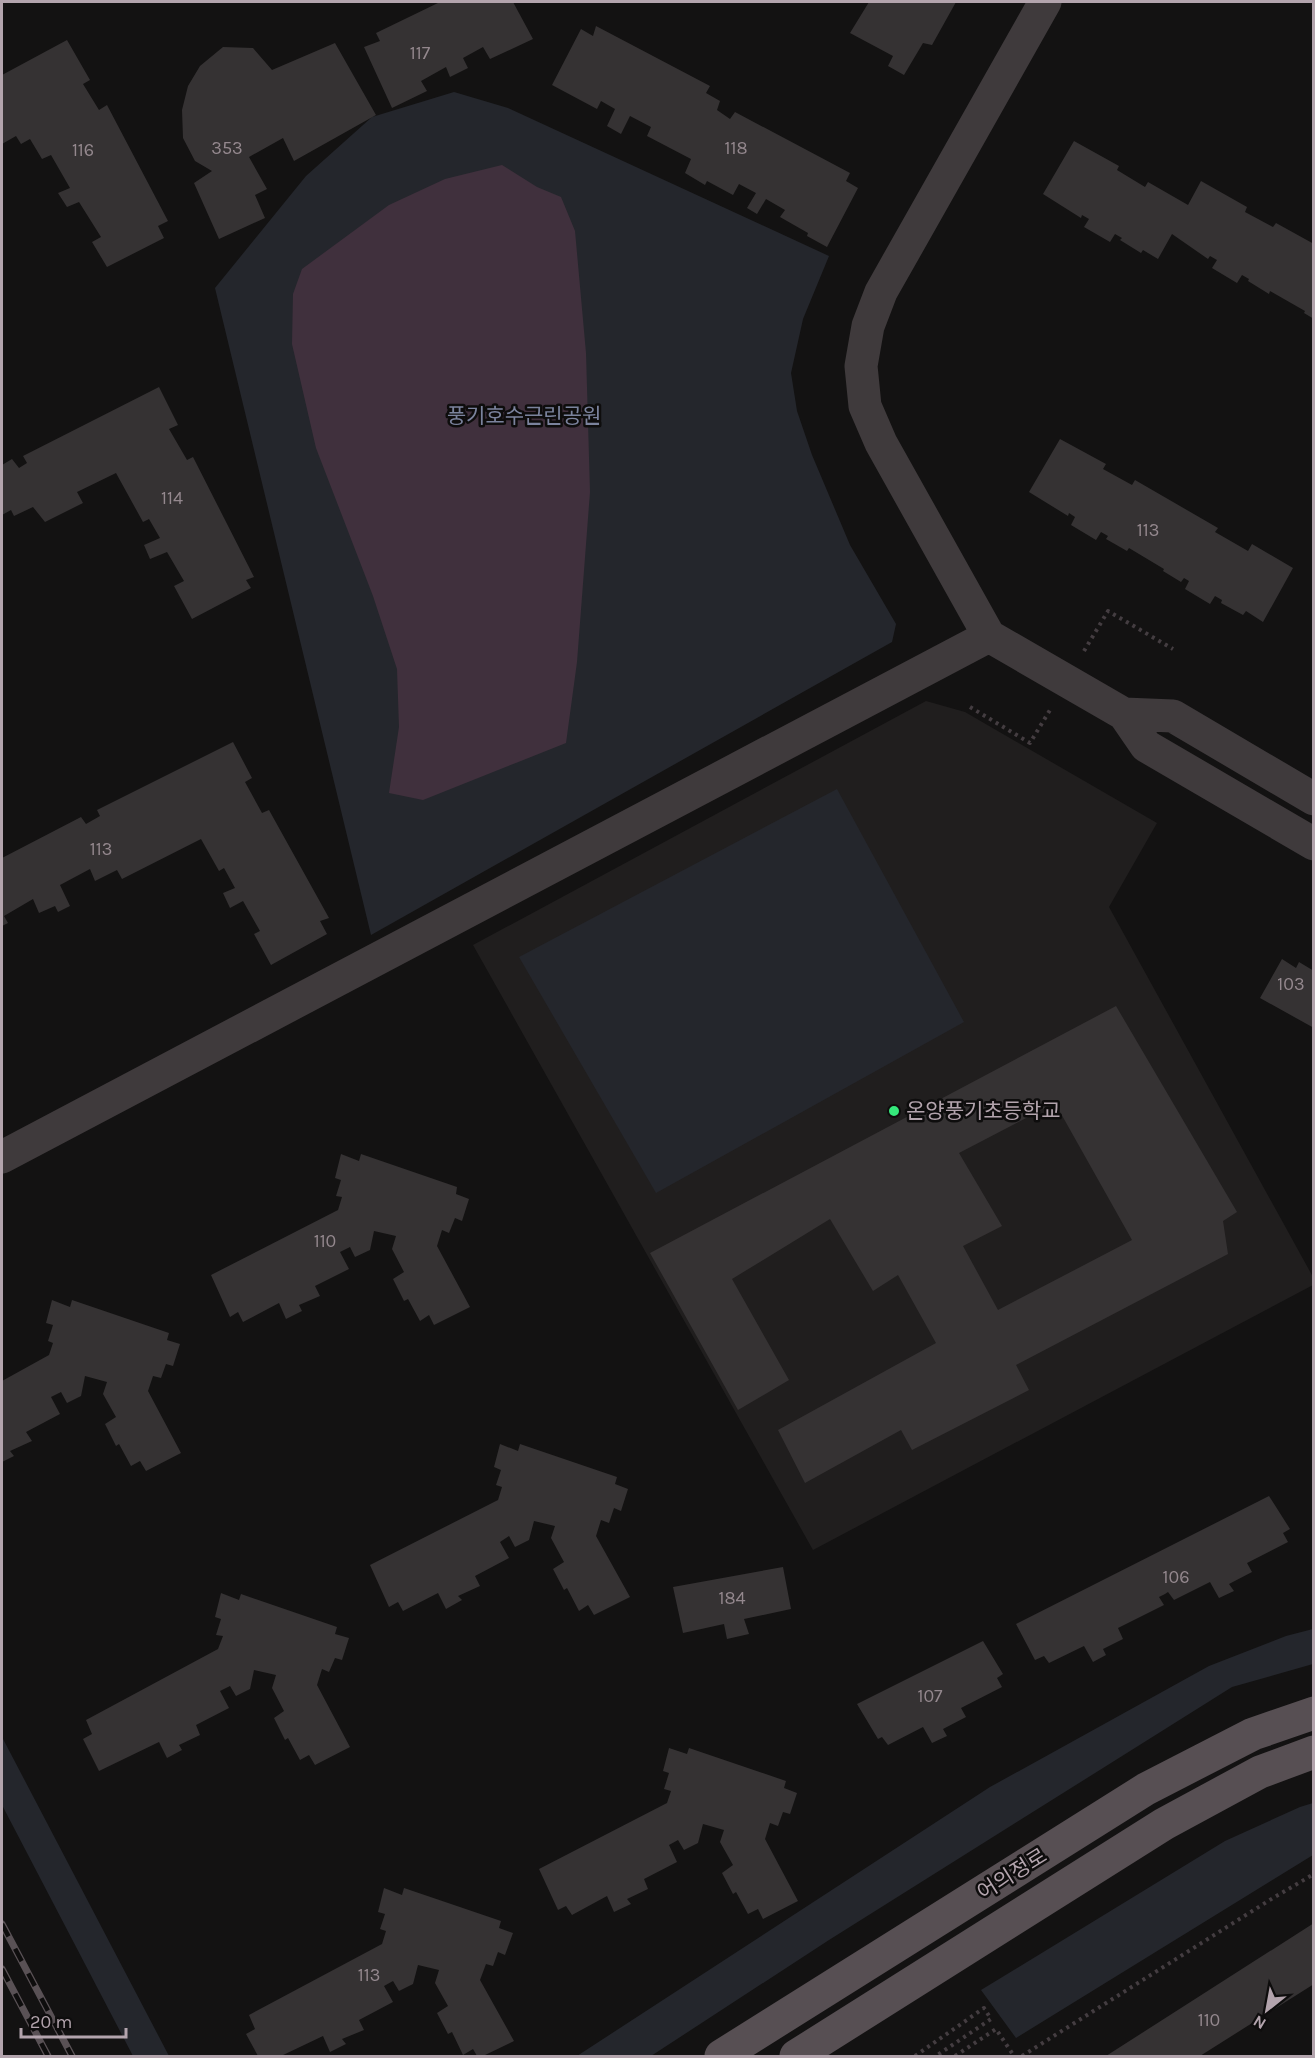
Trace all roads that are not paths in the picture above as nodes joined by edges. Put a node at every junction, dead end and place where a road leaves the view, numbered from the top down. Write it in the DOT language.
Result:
graph roads {
  1 [pos="1045,2"];
  2 [pos="989,636"];
  3 [pos="1124,714"];
  4 [pos="1314,799"];
  5 [pos="1314,844"];
  6 [pos="2,1157"];
  7 [pos="1314,1713"];
  8 [pos="1314,1752"];
  9 [pos="721,2056"];
  10 [pos="796,2056"];
  1 -- 2 [label="street"];
  2 -- 3 [label="street"];
  2 -- 6 [label="street"];
  3 -- 4 [label="street"];
  3 -- 5 [label="street"];
  7 -- 9 [label="main road, 어의정로"];
  8 -- 10 [label="main road, 어의정로"];
}
